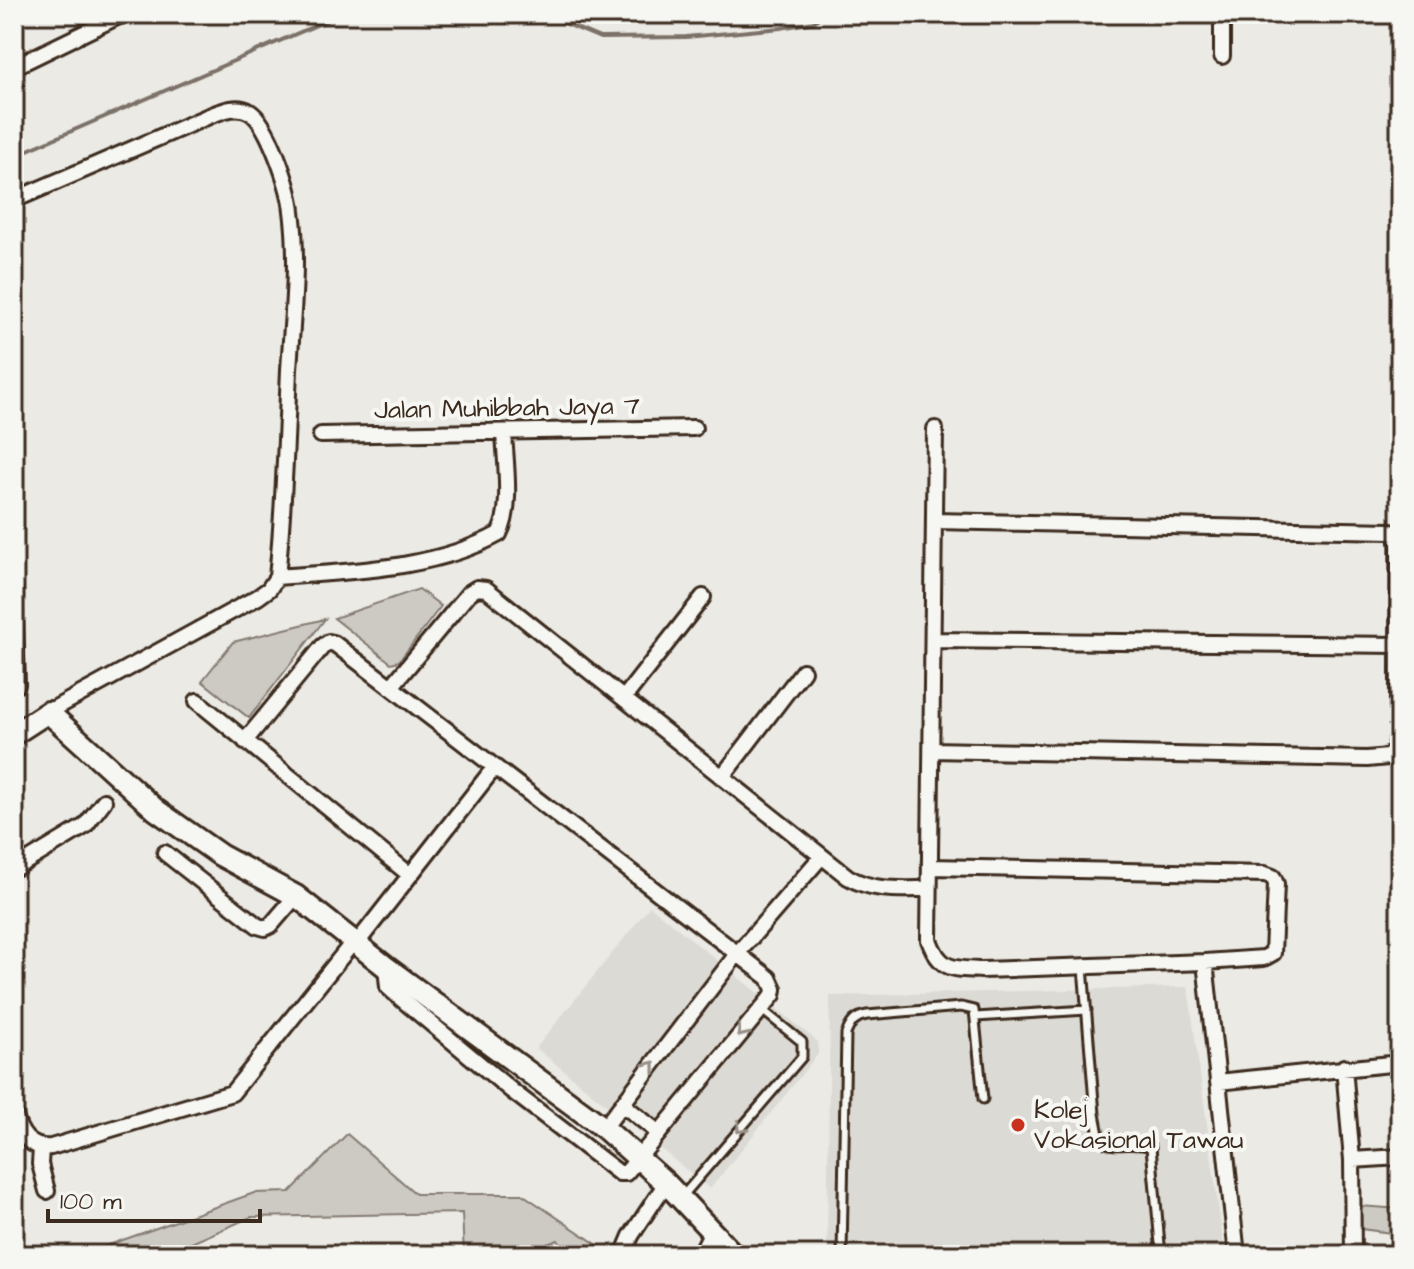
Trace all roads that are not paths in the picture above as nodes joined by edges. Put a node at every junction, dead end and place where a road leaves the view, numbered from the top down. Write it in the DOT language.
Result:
graph roads {
  1 [pos="123,14"];
  2 [pos="1222,14"];
  3 [pos="1222,56"];
  4 [pos="14,67"];
  5 [pos="14,200"];
  6 [pos="694,428"];
  7 [pos="935,429"];
  8 [pos="504,432"];
  9 [pos="321,435"];
  10 [pos="935,521"];
  11 [pos="277,577"];
  12 [pos="14,590"];
  13 [pos="703,597"];
  14 [pos="933,640"];
  15 [pos="1400,645"];
  16 [pos="803,671"];
  17 [pos="17,685"];
  18 [pos="391,687"];
  19 [pos="624,698"];
  20 [pos="197,701"];
  21 [pos="48,712"];
  22 [pos="14,734"];
  23 [pos="245,741"];
  24 [pos="932,750"];
  25 [pos="494,768"];
  26 [pos="722,777"];
  27 [pos="104,801"];
  28 [pos="165,853"];
  29 [pos="821,857"];
  30 [pos="931,867"];
  31 [pos="14,869"];
  32 [pos="410,875"];
  33 [pos="929,889"];
  34 [pos="296,896"];
  35 [pos="355,942"];
  36 [pos="737,954"];
  37 [pos="1205,962"];
  38 [pos="386,967"];
  39 [pos="1083,967"];
  40 [pos="761,1009"];
  41 [pos="1087,1010"];
  42 [pos="976,1017"];
  43 [pos="1400,1063"];
  44 [pos="1344,1067"];
  45 [pos="1218,1082"];
  46 [pos="983,1099"];
  47 [pos="622,1104"];
  48 [pos="14,1113"];
  49 [pos="604,1128"];
  50 [pos="659,1133"];
  51 [pos="41,1148"];
  52 [pos="1400,1157"];
  53 [pos="639,1158"];
  54 [pos="1352,1160"];
  55 [pos="666,1183"];
  56 [pos="47,1191"];
  57 [pos="681,1198"];
  58 [pos="712,1231"];
  59 [pos="623,1255"];
  60 [pos="706,1255"];
  61 [pos="734,1255"];
  62 [pos="842,1255"];
  63 [pos="1161,1255"];
  64 [pos="1237,1255"];
  65 [pos="1353,1255"];
  1 -- 4 [label="street"];
  2 -- 3 [label="street"];
  5 -- 11 [label="street"];
  6 -- 8 [label="street, Jalan Muhibbah Jaya 7"];
  7 -- 10 [label="street"];
  8 -- 9 [label="street, Jalan Muhibbah Jaya 7"];
  8 -- 11 [label="street"];
  10 -- 14 [label="street"];
  10 -- 15 [label="street"];
  11 -- 21 [label="street"];
  12 -- 17 [label="street"];
  13 -- 19 [label="street"];
  14 -- 15 [label="street"];
  14 -- 24 [label="street"];
  15 -- 24 [label="street"];
  16 -- 26 [label="street"];
  18 -- 19 [label="street"];
  18 -- 23 [label="street"];
  18 -- 25 [label="street"];
  19 -- 26 [label="street"];
  20 -- 23 [label="street"];
  21 -- 22 [label="street"];
  21 -- 34 [label="street"];
  23 -- 32 [label="street"];
  24 -- 30 [label="street"];
  25 -- 32 [label="street"];
  25 -- 36 [label="street"];
  26 -- 29 [label="street"];
  27 -- 31 [label="street"];
  28 -- 34 [label="street"];
  29 -- 33 [label="street"];
  29 -- 36 [label="street"];
  30 -- 33 [label="street"];
  30 -- 37 [label="street"];
  32 -- 35 [label="street"];
  33 -- 39 [label="street"];
  34 -- 35 [label="street"];
  35 -- 38 [label="street"];
  35 -- 51 [label="street"];
  36 -- 40 [label="street"];
  47 -- 36 [label="street, one-way"];
  37 -- 39 [label="street"];
  37 -- 45 [label="street"];
  38 -- 49 [label="street"];
  38 -- 53 [label="street"];
  39 -- 41 [label="lane"];
  40 -- 50 [label="street, one-way"];
  40 -- 57 [label="lane, one-way"];
  41 -- 42 [label="lane"];
  41 -- 63 [label="lane"];
  42 -- 46 [label="lane"];
  42 -- 62 [label="lane"];
  43 -- 44 [label="street"];
  44 -- 45 [label="street"];
  44 -- 54 [label="street"];
  45 -- 64 [label="street"];
  47 -- 49 [label="street"];
  47 -- 50 [label="street"];
  48 -- 51 [label="street"];
  49 -- 53 [label="street"];
  50 -- 53 [label="street"];
  51 -- 56 [label="street"];
  52 -- 54 [label="street"];
  53 -- 55 [label="street"];
  54 -- 65 [label="street"];
  55 -- 57 [label="street"];
  55 -- 59 [label="street"];
  57 -- 58 [label="street"];
  58 -- 60 [label="street"];
  58 -- 61 [label="street"];
}
